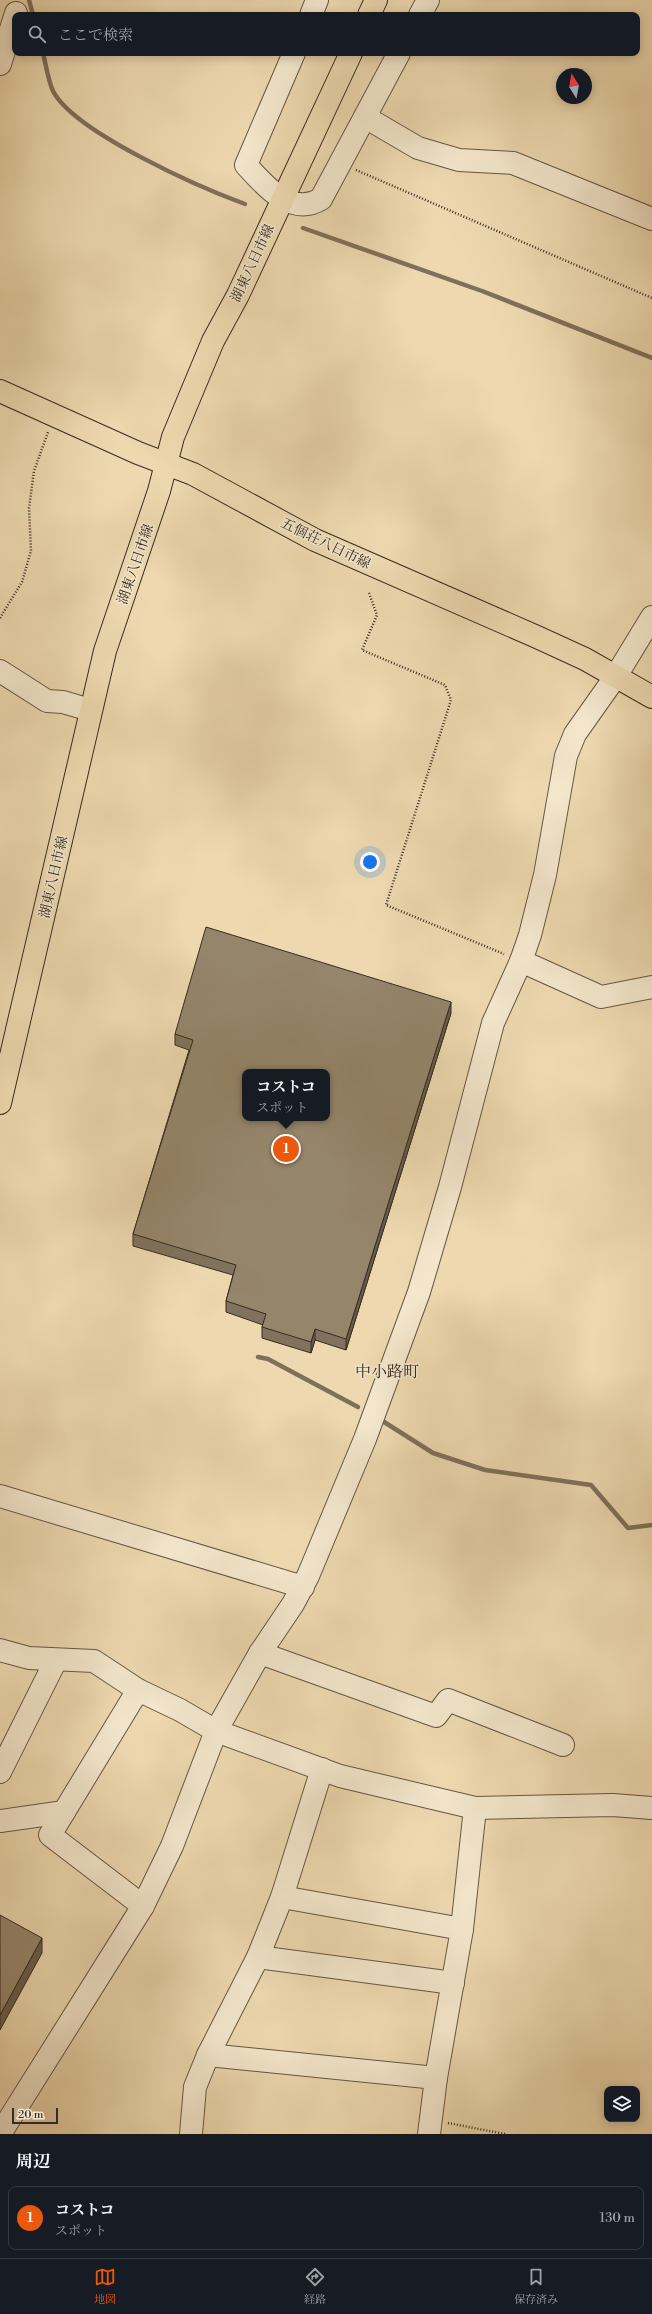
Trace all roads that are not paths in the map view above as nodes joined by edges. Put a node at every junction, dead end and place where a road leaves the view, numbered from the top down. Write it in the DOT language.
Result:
graph roads {
  1 [pos="317,0"];
  2 [pos="376,0"];
  3 [pos="428,0"];
  4 [pos="311,12"];
  5 [pos="370,12"];
  6 [pos="422,12"];
  7 [pos="12,26"];
  8 [pos="293,56"];
  9 [pos="350,56"];
  10 [pos="397,56"];
  11 [pos="0,64"];
  12 [pos="365,117"];
  13 [pos="282,199"];
  14 [pos="652,219"];
  15 [pos="0,391"];
  16 [pos="166,464"];
  17 [pos="652,617"];
  18 [pos="0,671"];
  19 [pos="616,676"];
  20 [pos="652,697"];
  21 [pos="90,710"];
  22 [pos="515,959"];
  23 [pos="652,987"];
  24 [pos="0,1102"];
  25 [pos="0,1496"];
  26 [pos="302,1587"];
  27 [pos="0,1650"];
  28 [pos="260,1653"];
  29 [pos="56,1660"];
  30 [pos="138,1690"];
  31 [pos="216,1731"];
  32 [pos="563,1745"];
  33 [pos="322,1769"];
  34 [pos="0,1772"];
  35 [pos="475,1808"];
  36 [pos="652,1808"];
  37 [pos="64,1812"];
  38 [pos="0,1821"];
  39 [pos="282,1898"];
  40 [pos="143,1906"];
  41 [pos="462,1929"];
  42 [pos="258,1957"];
  43 [pos="453,1983"];
  44 [pos="208,2055"];
  45 [pos="436,2078"];
  46 [pos="431,2127"];
  47 [pos="5,2131"];
  48 [pos="191,2134"];
  1 -- 4 [label="street"];
  2 -- 5 [label="main road"];
  3 -- 6 [label="street"];
  7 -- 11 [label="street"];
  8 -- 13 [label="street"];
  9 -- 13 [label="main road, 湖東八日市線"];
  10 -- 12 [label="street"];
  12 -- 13 [label="street"];
  12 -- 14 [label="street"];
  13 -- 16 [label="main road, 湖東八日市線"];
  15 -- 16 [label="main road, 五個荘八日市線"];
  16 -- 19 [label="main road, 五個荘八日市線"];
  16 -- 21 [label="main road, 湖東八日市線"];
  17 -- 19 [label="street"];
  18 -- 21 [label="street"];
  19 -- 20 [label="main road, 五個荘八日市線"];
  19 -- 22 [label="street"];
  21 -- 24 [label="main road, 湖東八日市線"];
  22 -- 23 [label="street"];
  22 -- 26 [label="street"];
  25 -- 26 [label="street"];
  26 -- 28 [label="street"];
  27 -- 29 [label="street"];
  28 -- 31 [label="street"];
  28 -- 32 [label="street"];
  29 -- 30 [label="street"];
  29 -- 34 [label="street"];
  30 -- 31 [label="street"];
  30 -- 37 [label="street"];
  31 -- 33 [label="street"];
  31 -- 40 [label="street"];
  33 -- 35 [label="street"];
  33 -- 39 [label="street"];
  35 -- 36 [label="street"];
  35 -- 41 [label="street"];
  37 -- 38 [label="street"];
  37 -- 40 [label="street"];
  39 -- 41 [label="street"];
  39 -- 42 [label="street"];
  40 -- 47 [label="street"];
  41 -- 43 [label="street"];
  42 -- 43 [label="street"];
  42 -- 44 [label="street"];
  43 -- 45 [label="street"];
  44 -- 45 [label="street"];
  44 -- 48 [label="street"];
  45 -- 46 [label="street"];
}
